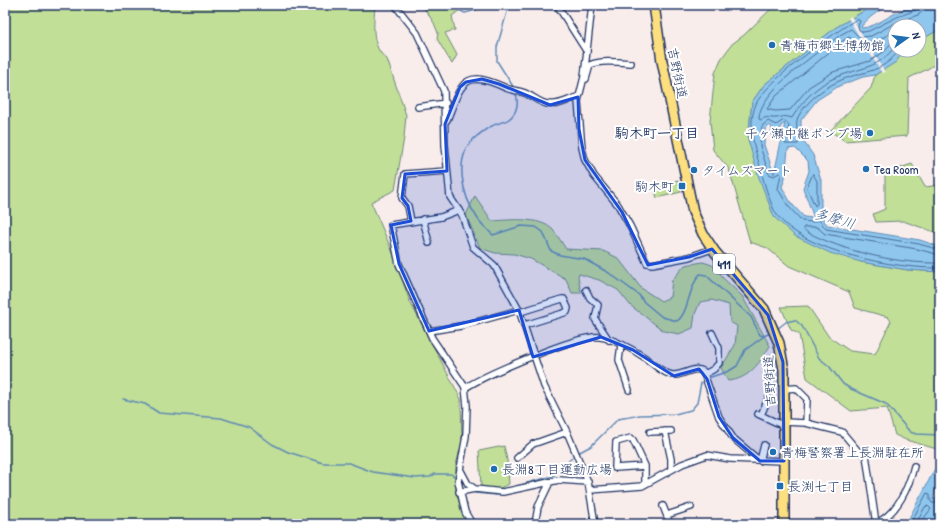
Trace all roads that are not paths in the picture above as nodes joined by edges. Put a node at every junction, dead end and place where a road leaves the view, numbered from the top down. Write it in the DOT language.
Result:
graph roads {
  1 [pos="395,5"];
  2 [pos="557,5"];
  3 [pos="592,5"];
  4 [pos="654,5"];
  5 [pos="587,52"];
  6 [pos="631,63"];
  7 [pos="580,90"];
  8 [pos="578,97"];
  9 [pos="446,103"];
  10 [pos="418,107"];
  11 [pos="445,124"];
  12 [pos="447,171"];
  13 [pos="459,210"];
  14 [pos="423,220"];
  15 [pos="411,221"];
  16 [pos="429,243"];
  17 [pos="712,249"];
  18 [pos="586,290"];
  19 [pos="520,311"];
  20 [pos="525,325"];
  21 [pos="429,331"];
  22 [pos="712,333"];
  23 [pos="609,340"];
  24 [pos="621,345"];
  25 [pos="533,356"];
  26 [pos="706,376"];
  27 [pos="465,388"];
  28 [pos="784,389"];
  29 [pos="629,390"];
  30 [pos="768,399"];
  31 [pos="806,423"];
  32 [pos="784,424"];
  33 [pos="567,432"];
  34 [pos="650,432"];
  35 [pos="764,445"];
  36 [pos="517,458"];
  37 [pos="760,461"];
  38 [pos="784,462"];
  39 [pos="645,466"];
  40 [pos="914,466"];
  41 [pos="460,467"];
  42 [pos="671,469"];
  43 [pos="550,481"];
  44 [pos="588,482"];
  45 [pos="645,484"];
  46 [pos="475,489"];
  47 [pos="590,490"];
  48 [pos="459,492"];
  49 [pos="663,506"];
  50 [pos="691,507"];
  51 [pos="667,515"];
  52 [pos="472,524"];
  53 [pos="535,524"];
  54 [pos="595,524"];
  55 [pos="670,524"];
  56 [pos="784,524"];
  57 [pos="876,524"];
  1 -- 9 [label="street"];
  2 -- 5 [label="street"];
  3 -- 5 [label="street"];
  4 -- 17 [label="highway, 吉野街道 / 411"];
  5 -- 7 [label="street"];
  6 -- 7 [label="street"];
  7 -- 8 [label="street"];
  8 -- 11 [label="street"];
  8 -- 17 [label="street"];
  9 -- 10 [label="street"];
  9 -- 11 [label="street"];
  11 -- 12 [label="street"];
  12 -- 13 [label="street"];
  12 -- 15 [label="street"];
  13 -- 14 [label="street"];
  13 -- 19 [label="street"];
  14 -- 15 [label="street"];
  14 -- 16 [label="street"];
  15 -- 21 [label="street"];
  17 -- 28 [label="highway, 吉野街道 / 411"];
  18 -- 23 [label="street"];
  19 -- 20 [label="street"];
  19 -- 20 [label="street"];
  19 -- 21 [label="street"];
  20 -- 25 [label="street"];
  21 -- 27 [label="street"];
  22 -- 26 [label="street"];
  23 -- 24 [label="street"];
  23 -- 25 [label="street"];
  24 -- 26 [label="street"];
  24 -- 29 [label="street"];
  25 -- 27 [label="street"];
  25 -- 33 [label="street"];
  26 -- 37 [label="street"];
  27 -- 41 [label="street"];
  28 -- 31 [label="street"];
  28 -- 32 [label="highway, 吉野街道 / 411"];
  30 -- 32 [label="street"];
  31 -- 32 [label="street"];
  31 -- 57 [label="street"];
  32 -- 38 [label="highway, 吉野街道 / 411"];
  33 -- 36 [label="street"];
  33 -- 44 [label="street"];
  34 -- 42 [label="street"];
  35 -- 37 [label="street"];
  37 -- 38 [label="street"];
  37 -- 42 [label="street"];
  38 -- 56 [label="highway, 吉野街道 / 411"];
  39 -- 39 [label="street"];
  39 -- 45 [label="street"];
  40 -- 57 [label="street"];
  41 -- 46 [label="street"];
  41 -- 48 [label="street"];
  42 -- 45 [label="street"];
  43 -- 44 [label="street"];
  43 -- 46 [label="street"];
  43 -- 53 [label="street"];
  44 -- 47 [label="street"];
  45 -- 47 [label="street"];
  46 -- 48 [label="street"];
  47 -- 54 [label="street"];
  48 -- 52 [label="street"];
  49 -- 51 [label="street"];
  50 -- 51 [label="street"];
  51 -- 55 [label="street"];
}
